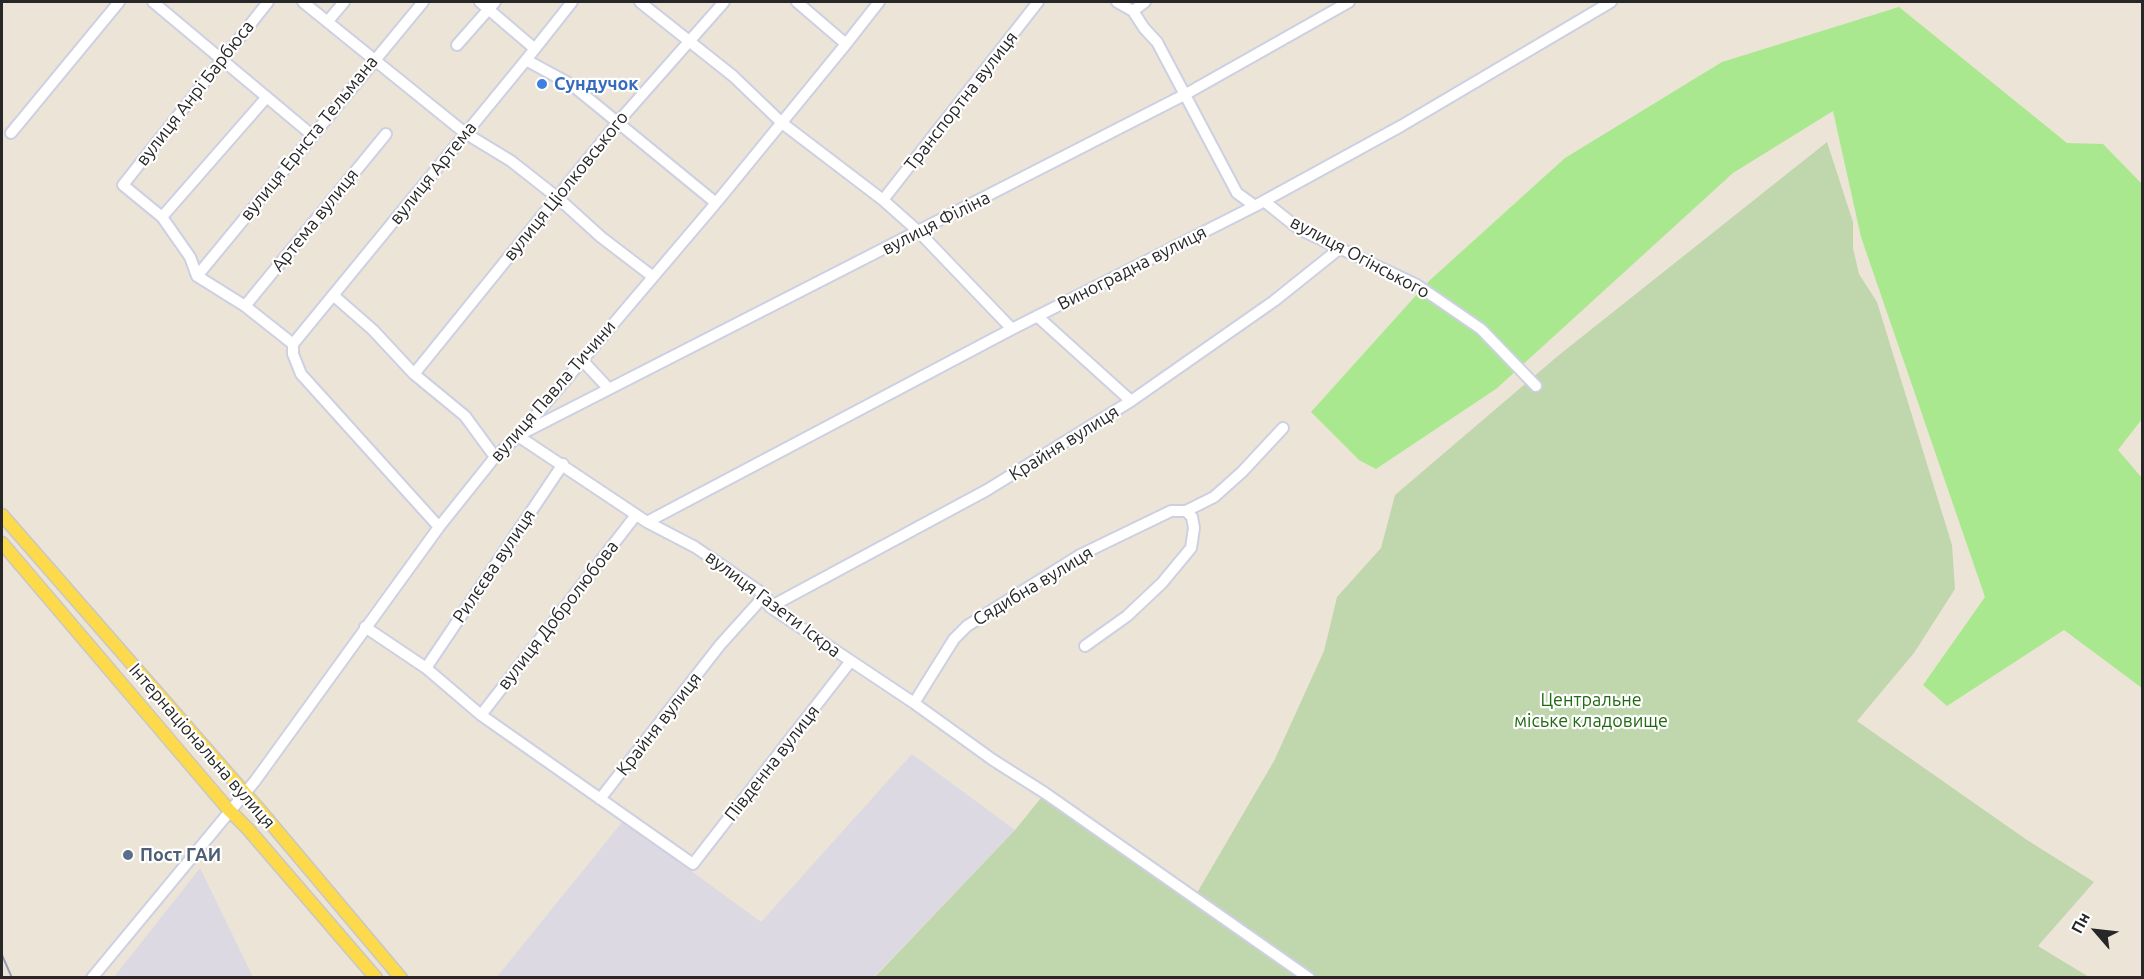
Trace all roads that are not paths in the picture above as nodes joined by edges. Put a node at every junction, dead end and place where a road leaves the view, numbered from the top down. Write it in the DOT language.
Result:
graph roads {
  1 [pos="119,2"];
  2 [pos="153,2"];
  3 [pos="268,2"];
  4 [pos="303,2"];
  5 [pos="344,2"];
  6 [pos="423,2"];
  7 [pos="572,2"];
  8 [pos="640,2"];
  9 [pos="724,2"];
  10 [pos="797,2"];
  11 [pos="879,2"];
  12 [pos="1038,2"];
  13 [pos="1117,2"];
  14 [pos="1145,2"];
  15 [pos="1349,2"];
  16 [pos="1611,2"];
  17 [pos="488,4"];
  18 [pos="1133,11"];
  19 [pos="328,21"];
  20 [pos="689,40"];
  21 [pos="846,44"];
  22 [pos="457,45"];
  23 [pos="535,49"];
  24 [pos="374,59"];
  25 [pos="222,60"];
  26 [pos="526,60"];
  27 [pos="1186,94"];
  28 [pos="266,98"];
  29 [pos="618,122"];
  30 [pos="782,123"];
  31 [pos="11,133"];
  32 [pos="465,133"];
  33 [pos="386,134"];
  34 [pos="312,135"];
  35 [pos="558,198"];
  36 [pos="883,200"];
  37 [pos="717,203"];
  38 [pos="1260,203"];
  39 [pos="162,218"];
  40 [pos="919,232"];
  41 [pos="1339,249"];
  42 [pos="197,276"];
  43 [pos="652,276"];
  44 [pos="333,295"];
  45 [pos="245,306"];
  46 [pos="1037,316"];
  47 [pos="1012,329"];
  48 [pos="293,344"];
  49 [pos="582,360"];
  50 [pos="414,374"];
  51 [pos="1536,386"];
  52 [pos="609,389"];
  53 [pos="1131,401"];
  54 [pos="1283,428"];
  55 [pos="518,436"];
  56 [pos="495,457"];
  57 [pos="562,464"];
  58 [pos="1186,511"];
  59 [pos="2,515"];
  60 [pos="636,515"];
  61 [pos="647,522"];
  62 [pos="439,527"];
  63 [pos="2,543"];
  64 [pos="765,595"];
  65 [pos="770,607"];
  66 [pos="365,627"];
  67 [pos="1085,646"];
  68 [pos="850,662"];
  69 [pos="426,669"];
  70 [pos="914,703"];
  71 [pos="481,715"];
  72 [pos="244,794"];
  73 [pos="600,799"];
  74 [pos="229,810"];
  75 [pos="92,978"];
  76 [pos="376,978"];
  77 [pos="402,978"];
  78 [pos="1309,978"];
  1 -- 31 [label="street"];
  2 -- 25 [label="street"];
  3 -- 25 [label="street, вулиця Анрі Барбюса"];
  4 -- 19 [label="street"];
  5 -- 19 [label="street"];
  6 -- 24 [label="street, вулиця Ернста Тельмана"];
  7 -- 23 [label="street, вулиця Артема"];
  8 -- 20 [label="street"];
  9 -- 20 [label="street, вулиця Ціолковського"];
  10 -- 21 [label="street"];
  11 -- 21 [label="street, вулиця Павла Тичини"];
  12 -- 36 [label="street, Транспортна вулиця"];
  13 -- 18 [label="street, вулиця Огінського"];
  14 -- 18 [label="street"];
  15 -- 27 [label="street, вулиця Філіна"];
  16 -- 38 [label="street, Виноградна вулиця"];
  17 -- 22 [label="street"];
  17 -- 23 [label="street"];
  18 -- 27 [label="street, вулиця Огінського"];
  19 -- 24 [label="street"];
  20 -- 29 [label="street, вулиця Ціолковського"];
  20 -- 30 [label="street"];
  21 -- 30 [label="street, вулиця Павла Тичини"];
  23 -- 26 [label="street, вулиця Артема"];
  24 -- 32 [label="street"];
  24 -- 34 [label="street, вулиця Ернста Тельмана"];
  25 -- 28 [label="street"];
  25 -- 39 [label="street, вулиця Анрі Барбюса"];
  26 -- 29 [label="street"];
  26 -- 32 [label="street, вулиця Артема"];
  27 -- 38 [label="street, вулиця Огінського"];
  27 -- 40 [label="street, вулиця Філіна"];
  28 -- 34 [label="street"];
  28 -- 39 [label="street"];
  29 -- 35 [label="street, вулиця Ціолковського"];
  29 -- 37 [label="street"];
  30 -- 36 [label="street"];
  30 -- 37 [label="street, вулиця Павла Тичини"];
  32 -- 35 [label="street"];
  32 -- 44 [label="street, вулиця Артема"];
  33 -- 45 [label="street, Артема вулиця"];
  34 -- 42 [label="street, вулиця Ернста Тельмана"];
  35 -- 43 [label="street"];
  35 -- 50 [label="street, вулиця Ціолковського"];
  36 -- 40 [label="street"];
  37 -- 43 [label="street, вулиця Павла Тичини"];
  38 -- 41 [label="street, вулиця Огінського"];
  38 -- 46 [label="street, Виноградна вулиця"];
  39 -- 42 [label="street"];
  40 -- 47 [label="street"];
  40 -- 52 [label="street, вулиця Філіна"];
  41 -- 51 [label="street, вулиця Огінського"];
  41 -- 53 [label="street, Крайня вулиця"];
  42 -- 45 [label="street"];
  43 -- 49 [label="street, вулиця Павла Тичини"];
  44 -- 48 [label="street, вулиця Артема"];
  44 -- 50 [label="street"];
  45 -- 48 [label="street"];
  46 -- 47 [label="street, Виноградна вулиця"];
  46 -- 53 [label="street"];
  47 -- 61 [label="street, Виноградна вулиця"];
  48 -- 62 [label="street"];
  49 -- 52 [label="street"];
  49 -- 55 [label="street, вулиця Павла Тичини"];
  50 -- 56 [label="street"];
  52 -- 55 [label="street, вулиця Філіна"];
  53 -- 65 [label="street, Крайня вулиця"];
  54 -- 58 [label="street, Сядибна вулиця"];
  55 -- 56 [label="street, вулиця Павла Тичини"];
  55 -- 57 [label="street, вулиця Газети Іскра"];
  56 -- 62 [label="street, вулиця Павла Тичини"];
  57 -- 60 [label="street, вулиця Газети Іскра"];
  57 -- 69 [label="street, Рилєєва вулиця"];
  58 -- 67 [label="street"];
  58 -- 70 [label="street, Сядибна вулиця"];
  59 -- 72 [label="main road, Інтернаціональна вулиця"];
  60 -- 61 [label="street, вулиця Газети Іскра"];
  60 -- 71 [label="street, вулиця Добролюбова"];
  61 -- 64 [label="street, вулиця Газети Іскра"];
  62 -- 66 [label="street, вулиця Павла Тичини"];
  63 -- 74 [label="main road, Інтернаціональна вулиця"];
  64 -- 65 [label="street, вулиця Газети Іскра"];
  64 -- 73 [label="street, Крайня вулиця"];
  65 -- 68 [label="street, вулиця Газети Іскра"];
  66 -- 69 [label="street"];
  66 -- 72 [label="street, вулиця Павла Тичини"];
  68 -- 70 [label="street, вулиця Газети Іскра"];
  68 -- 73 [label="street, Південна вулиця"];
  69 -- 71 [label="street"];
  70 -- 78 [label="street, вулиця Газети Іскра"];
  71 -- 73 [label="street"];
  72 -- 74 [label="street, вулиця Павла Тичини"];
  72 -- 77 [label="main road, Інтернаціональна вулиця"];
  74 -- 75 [label="street, вулиця Павла Тичини"];
  74 -- 76 [label="main road, Інтернаціональна вулиця"];
}
